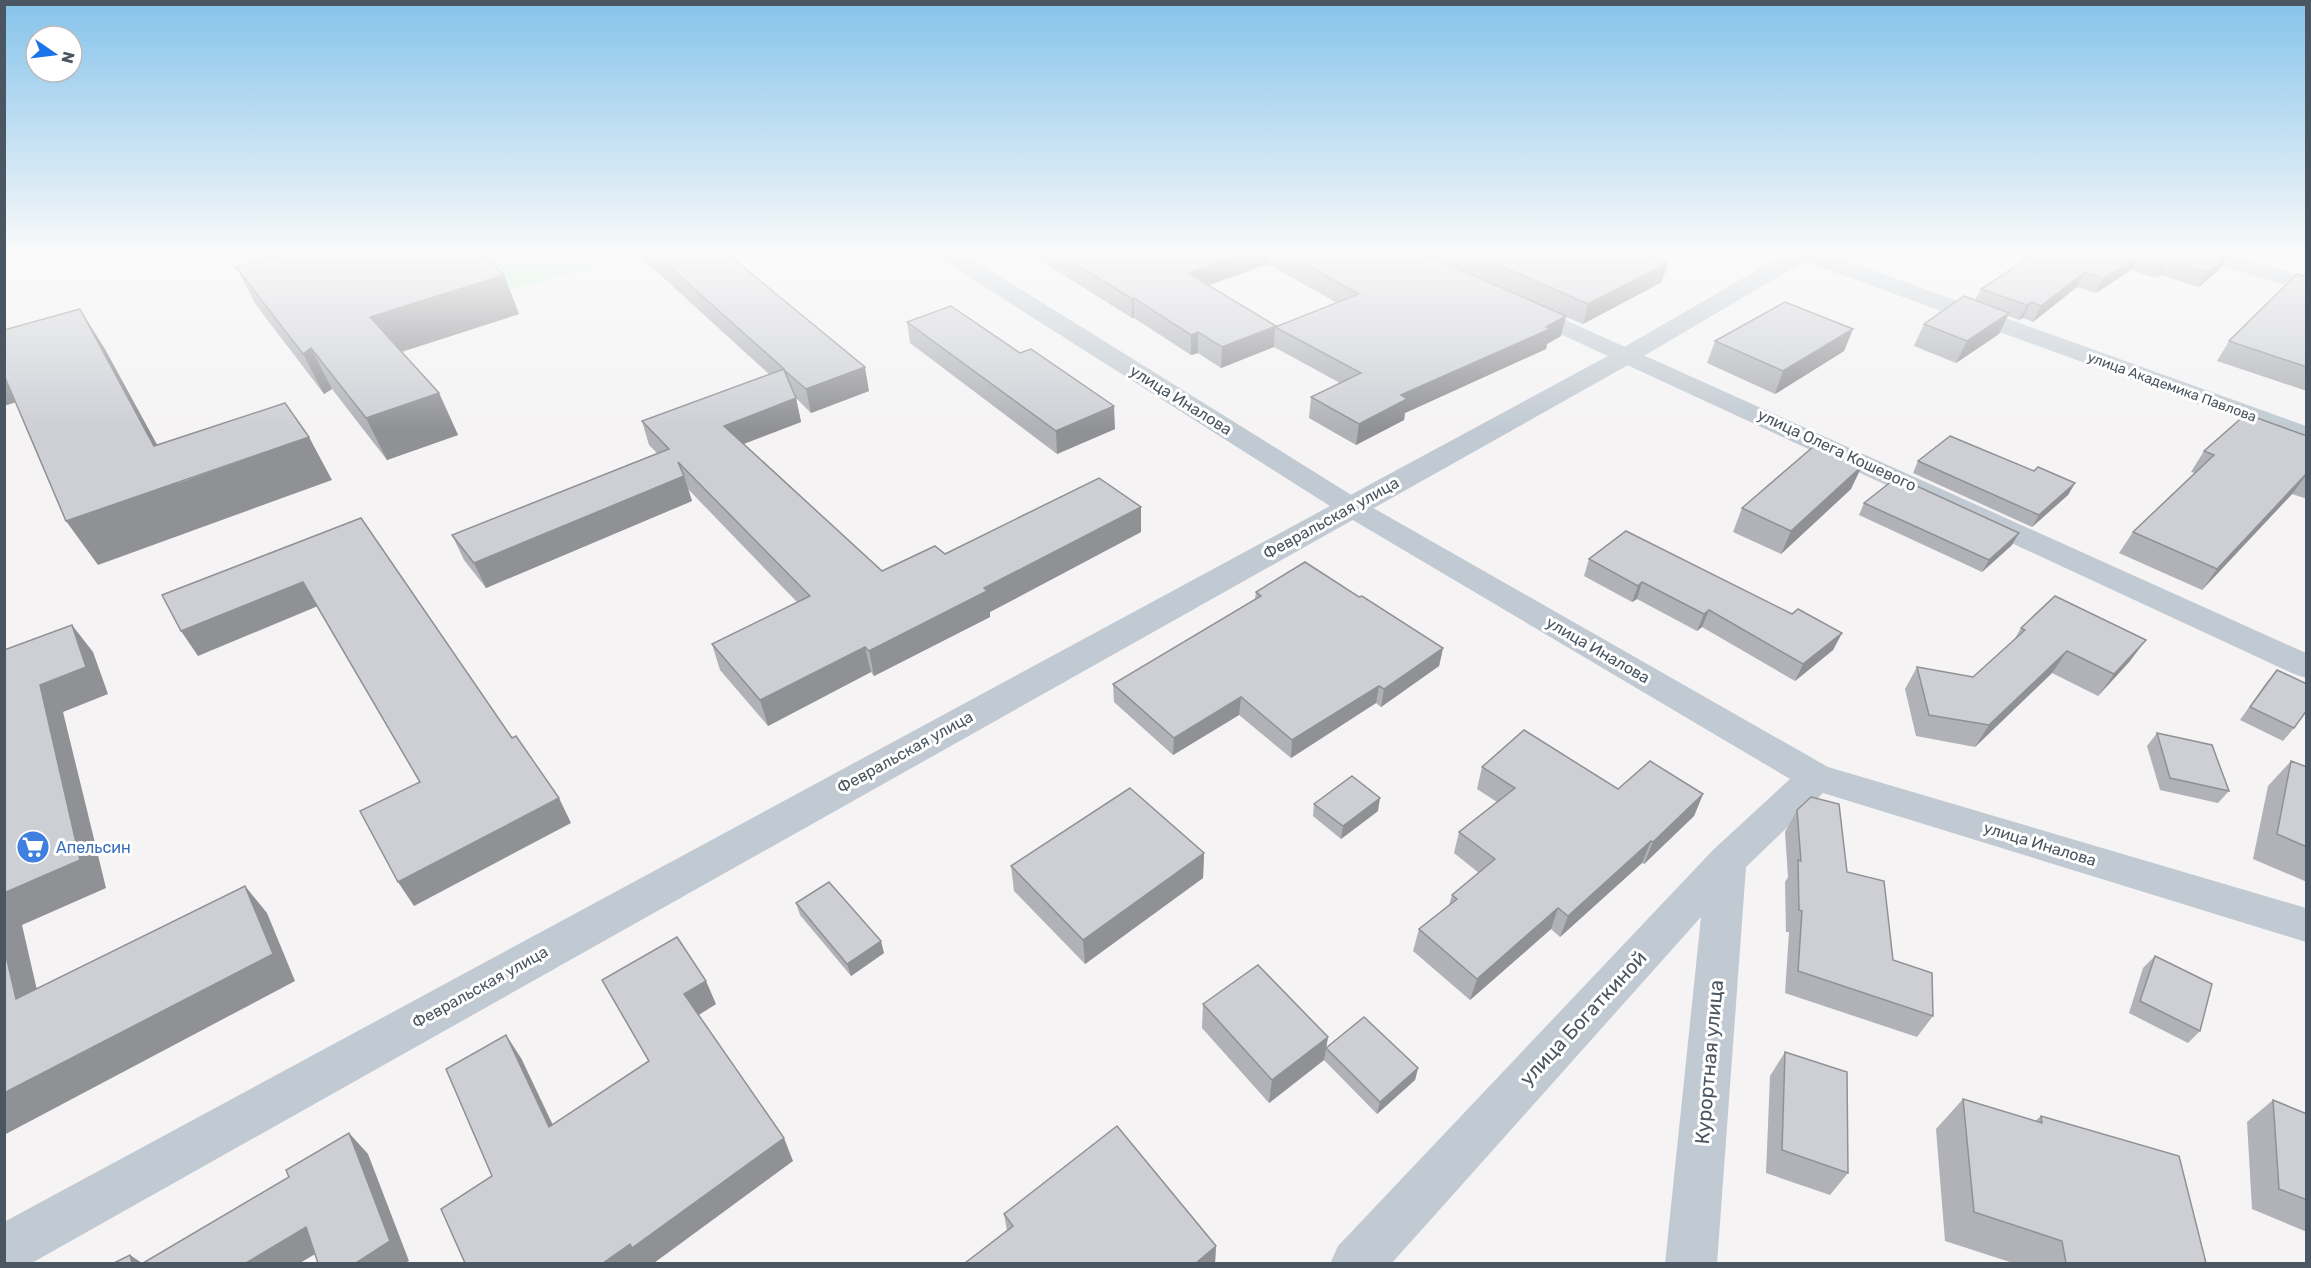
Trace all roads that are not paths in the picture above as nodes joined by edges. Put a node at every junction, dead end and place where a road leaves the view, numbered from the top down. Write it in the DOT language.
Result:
graph roads {
  1 [pos="1039,311"];
  2 [pos="1531,311"];
  3 [pos="1703,311"];
  4 [pos="1963,311"];
  5 [pos="1628,355"];
  6 [pos="2307,435"];
  7 [pos="1351,507"];
  8 [pos="2307,666"];
  9 [pos="1816,777"];
  10 [pos="1727,861"];
  11 [pos="2307,925"];
  12 [pos="4,1250"];
  13 [pos="1356,1263"];
  14 [pos="1691,1263"];
  1 -- 7 [label="street, улица Иналова"];
  2 -- 5 [label="street, улица Олега Кошевого"];
  3 -- 5 [label="street, Февральская улица"];
  4 -- 6 [label="street, улица Академика Павлова"];
  5 -- 7 [label="street, Февральская улица"];
  5 -- 8 [label="street, улица Олега Кошевого"];
  7 -- 9 [label="street, улица Иналова"];
  7 -- 12 [label="street, Февральская улица"];
  9 -- 10 [label="street, улица Богаткиной"];
  9 -- 11 [label="street, улица Иналова"];
  10 -- 13 [label="street, улица Богаткиной"];
  10 -- 14 [label="street, Курортная улица"];
}
